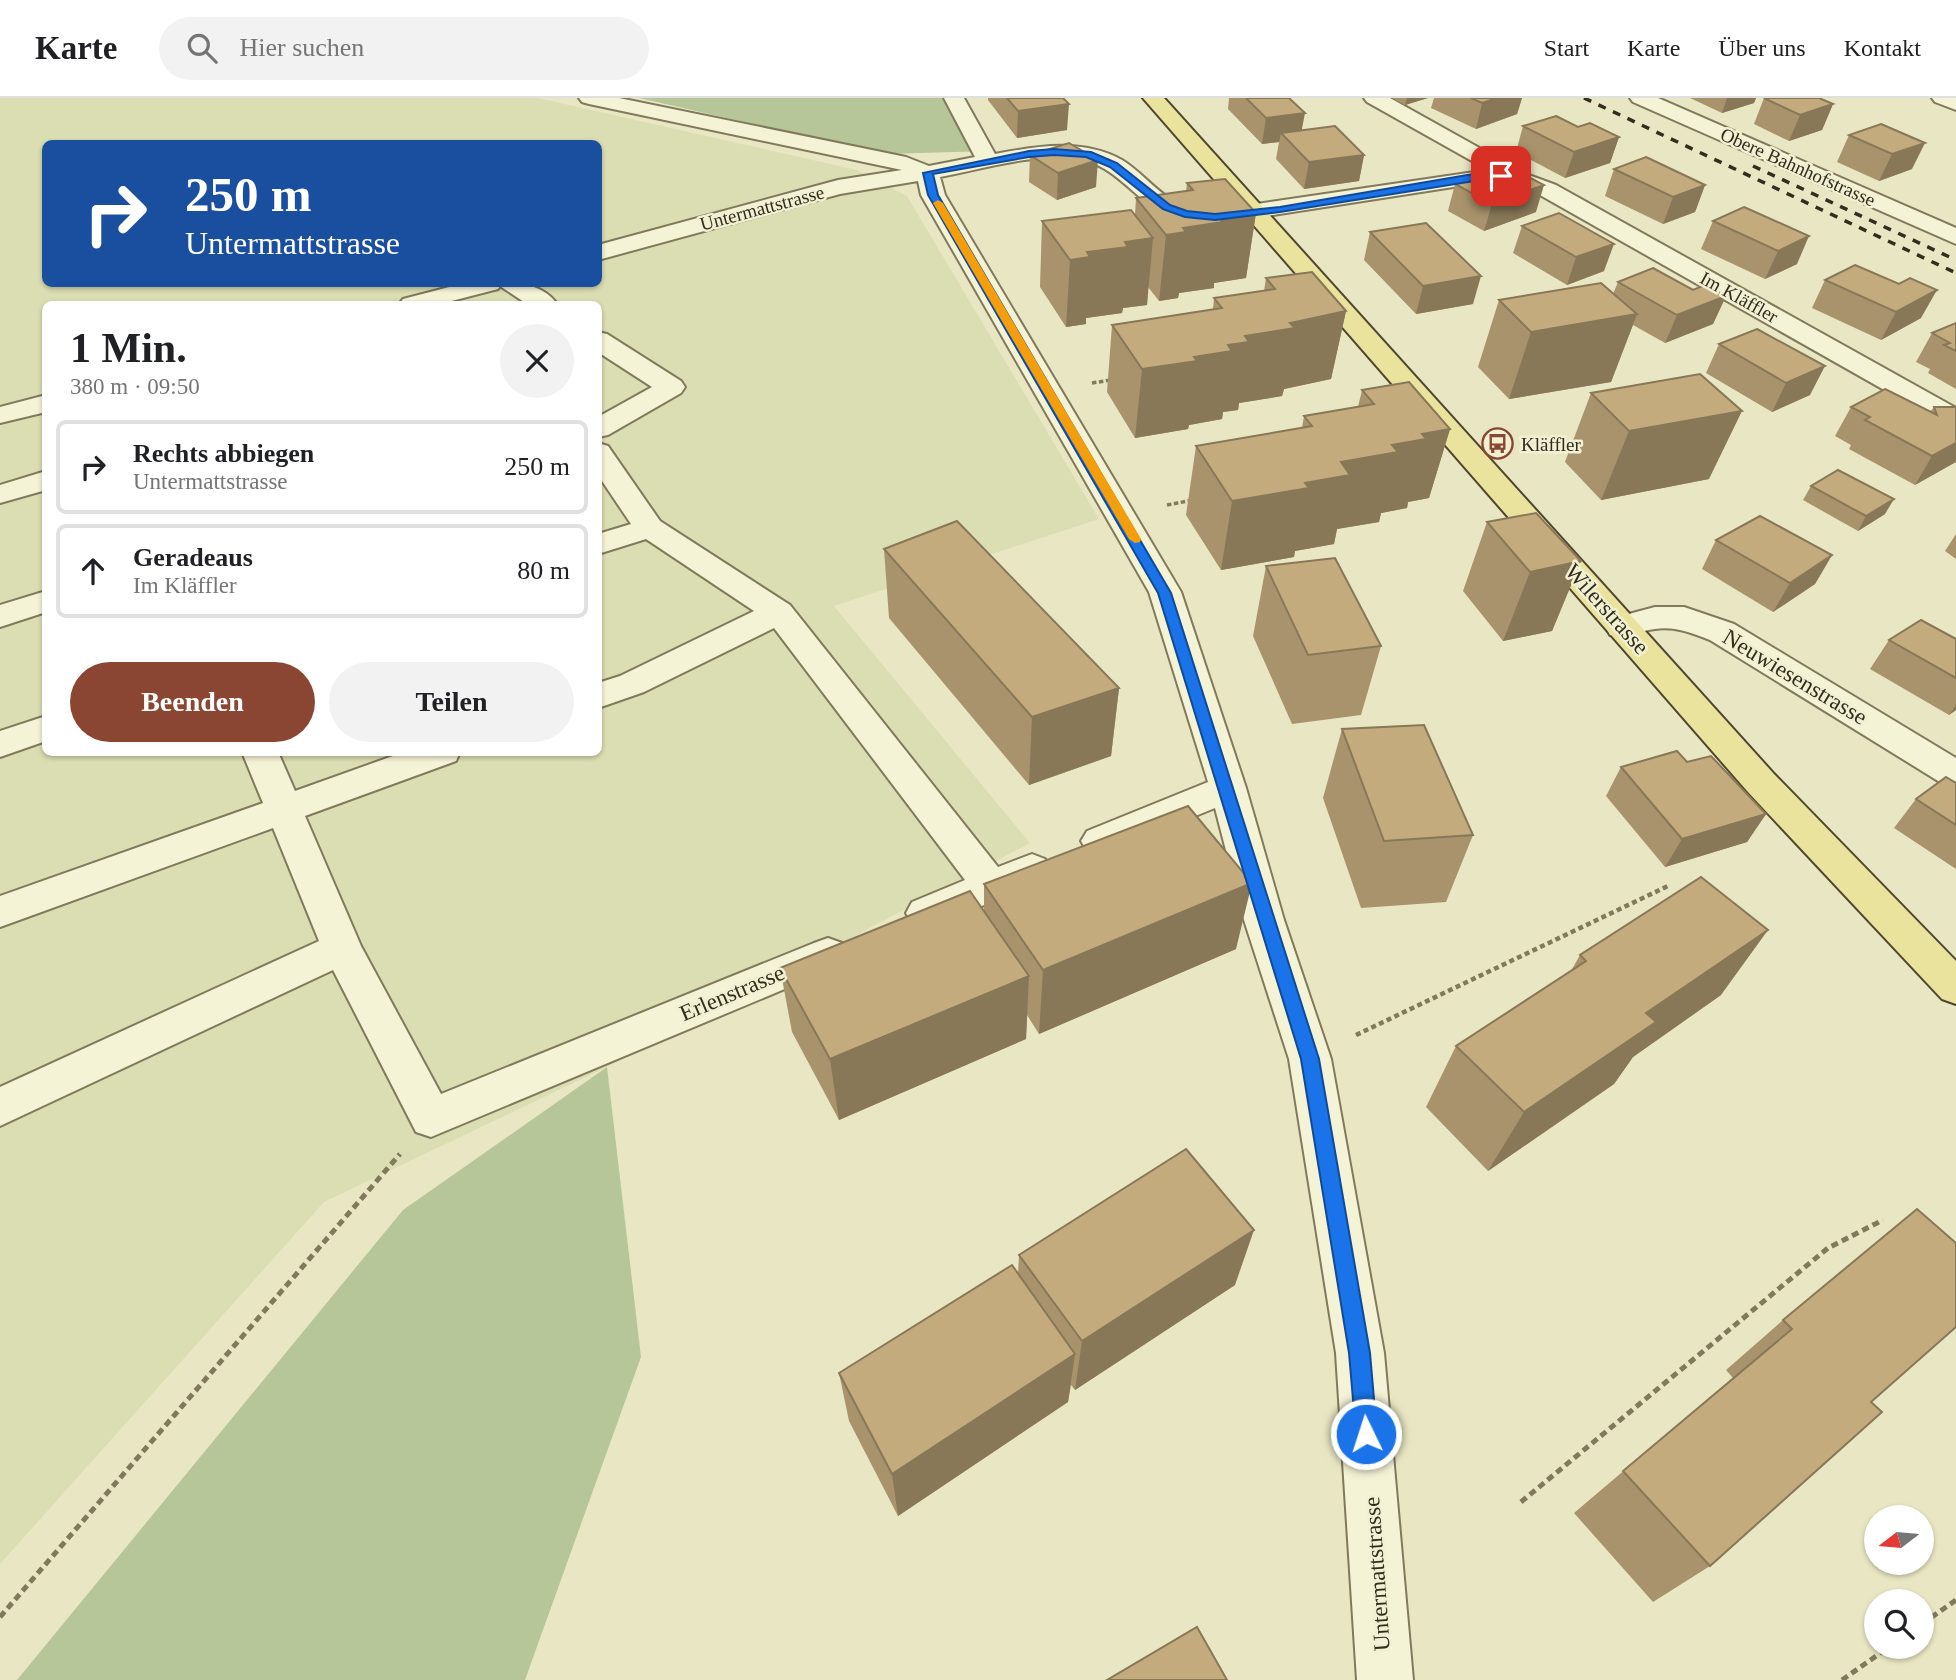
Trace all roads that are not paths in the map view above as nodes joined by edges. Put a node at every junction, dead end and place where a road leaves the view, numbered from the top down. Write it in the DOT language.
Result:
graph roads {
  1 [pos="589,98"];
  2 [pos="954,98"];
  3 [pos="1153,98"];
  4 [pos="1374,98"];
  5 [pos="1640,98"];
  6 [pos="1942,98"];
  7 [pos="1956,104"];
  8 [pos="988,161"];
  9 [pos="928,173"];
  10 [pos="1520,179"];
  11 [pos="1257,213"];
  12 [pos="1956,237"];
  13 [pos="602,252"];
  14 [pos="477,287"];
  15 [pos="516,287"];
  16 [pos="424,301"];
  17 [pos="539,301"];
  18 [pos="602,343"];
  19 [pos="42,404"];
  20 [pos="0,415"];
  21 [pos="1956,419"];
  22 [pos="602,427"];
  23 [pos="602,458"];
  24 [pos="42,481"];
  25 [pos="0,494"];
  26 [pos="649,528"];
  27 [pos="602,544"];
  28 [pos="42,602"];
  29 [pos="779,612"];
  30 [pos="0,616"];
  31 [pos="1622,627"];
  32 [pos="602,695"];
  33 [pos="42,729"];
  34 [pos="0,744"];
  35 [pos="262,756"];
  36 [pos="432,756"];
  37 [pos="1956,775"];
  38 [pos="1228,788"];
  39 [pos="284,810"];
  40 [pos="991,886"];
  41 [pos="0,912"];
  42 [pos="342,948"];
  43 [pos="1956,987"];
  44 [pos="0,1107"];
  45 [pos="1385,1680"];
  1 -- 9 [label="street"];
  2 -- 8 [label="street"];
  3 -- 11 [label="main road, Wilerstrasse"];
  4 -- 10 [label="street, Im Kläffler"];
  5 -- 12 [label="street, Obere Bahnhofstrasse"];
  6 -- 7 [label="street"];
  8 -- 9 [label="street, Untermattstrasse"];
  8 -- 11 [label="street, Untermattstrasse"];
  9 -- 13 [label="street, Untermattstrasse"];
  9 -- 38 [label="street, Untermattstrasse"];
  10 -- 11 [label="street, Im Kläffler"];
  10 -- 21 [label="street, Im Kläffler"];
  11 -- 31 [label="main road, Wilerstrasse"];
  14 -- 16 [label="street"];
  15 -- 17 [label="street"];
  18 -- 22 [label="street"];
  19 -- 20 [label="street"];
  23 -- 26 [label="street"];
  24 -- 25 [label="street"];
  26 -- 27 [label="street"];
  26 -- 29 [label="street"];
  28 -- 30 [label="street"];
  29 -- 32 [label="street"];
  29 -- 40 [label="street"];
  31 -- 37 [label="street, Neuwiesenstrasse"];
  31 -- 43 [label="main road, Wilerstrasse"];
  33 -- 34 [label="street"];
  35 -- 39 [label="street"];
  36 -- 39 [label="street"];
  38 -- 40 [label="street, Erlenstrasse"];
  38 -- 45 [label="street, Untermattstrasse"];
  39 -- 41 [label="street"];
  39 -- 42 [label="street"];
  40 -- 42 [label="street, Erlenstrasse"];
  42 -- 44 [label="street"];
}
